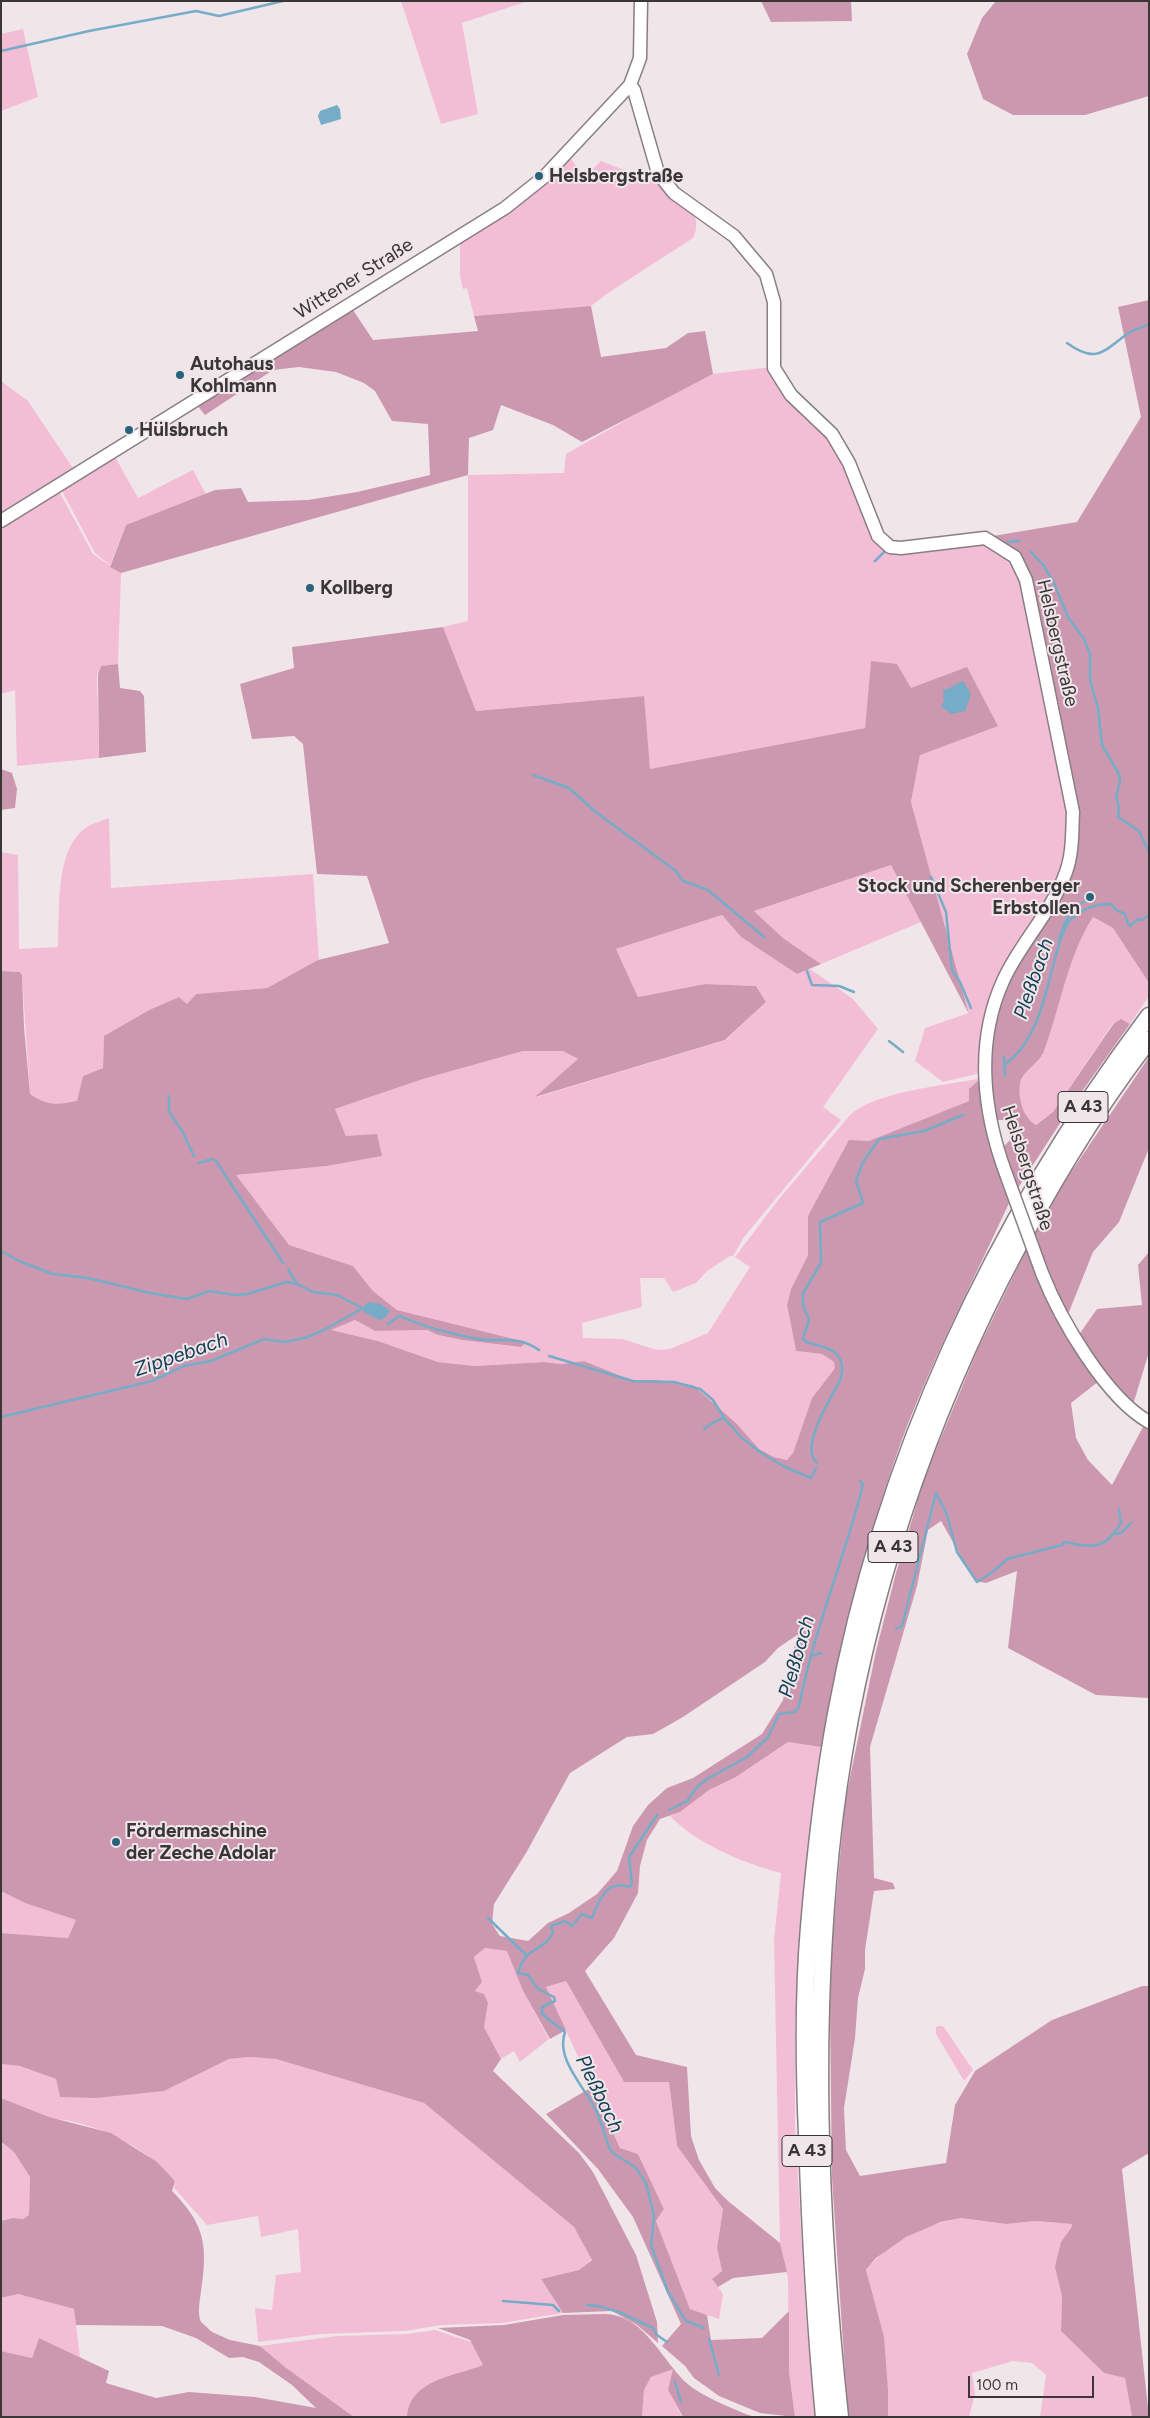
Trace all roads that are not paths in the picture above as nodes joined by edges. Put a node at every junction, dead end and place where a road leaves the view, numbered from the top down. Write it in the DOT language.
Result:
graph roads {
  1 [pos="641,1"];
  2 [pos="630,85"];
  3 [pos="1,521"];
  4 [pos="1149,1016"];
  5 [pos="1149,1040"];
  6 [pos="1149,1422"];
  7 [pos="824,2417"];
  8 [pos="840,2417"];
  1 -- 2 [label="street, Wittener Straße"];
  2 -- 3 [label="street, Wittener Straße"];
  2 -- 6 [label="street, Helsbergstraße, bridge"];
  4 -- 7 [label="highway, A 43"];
  5 -- 8 [label="highway, A 43"];
}
